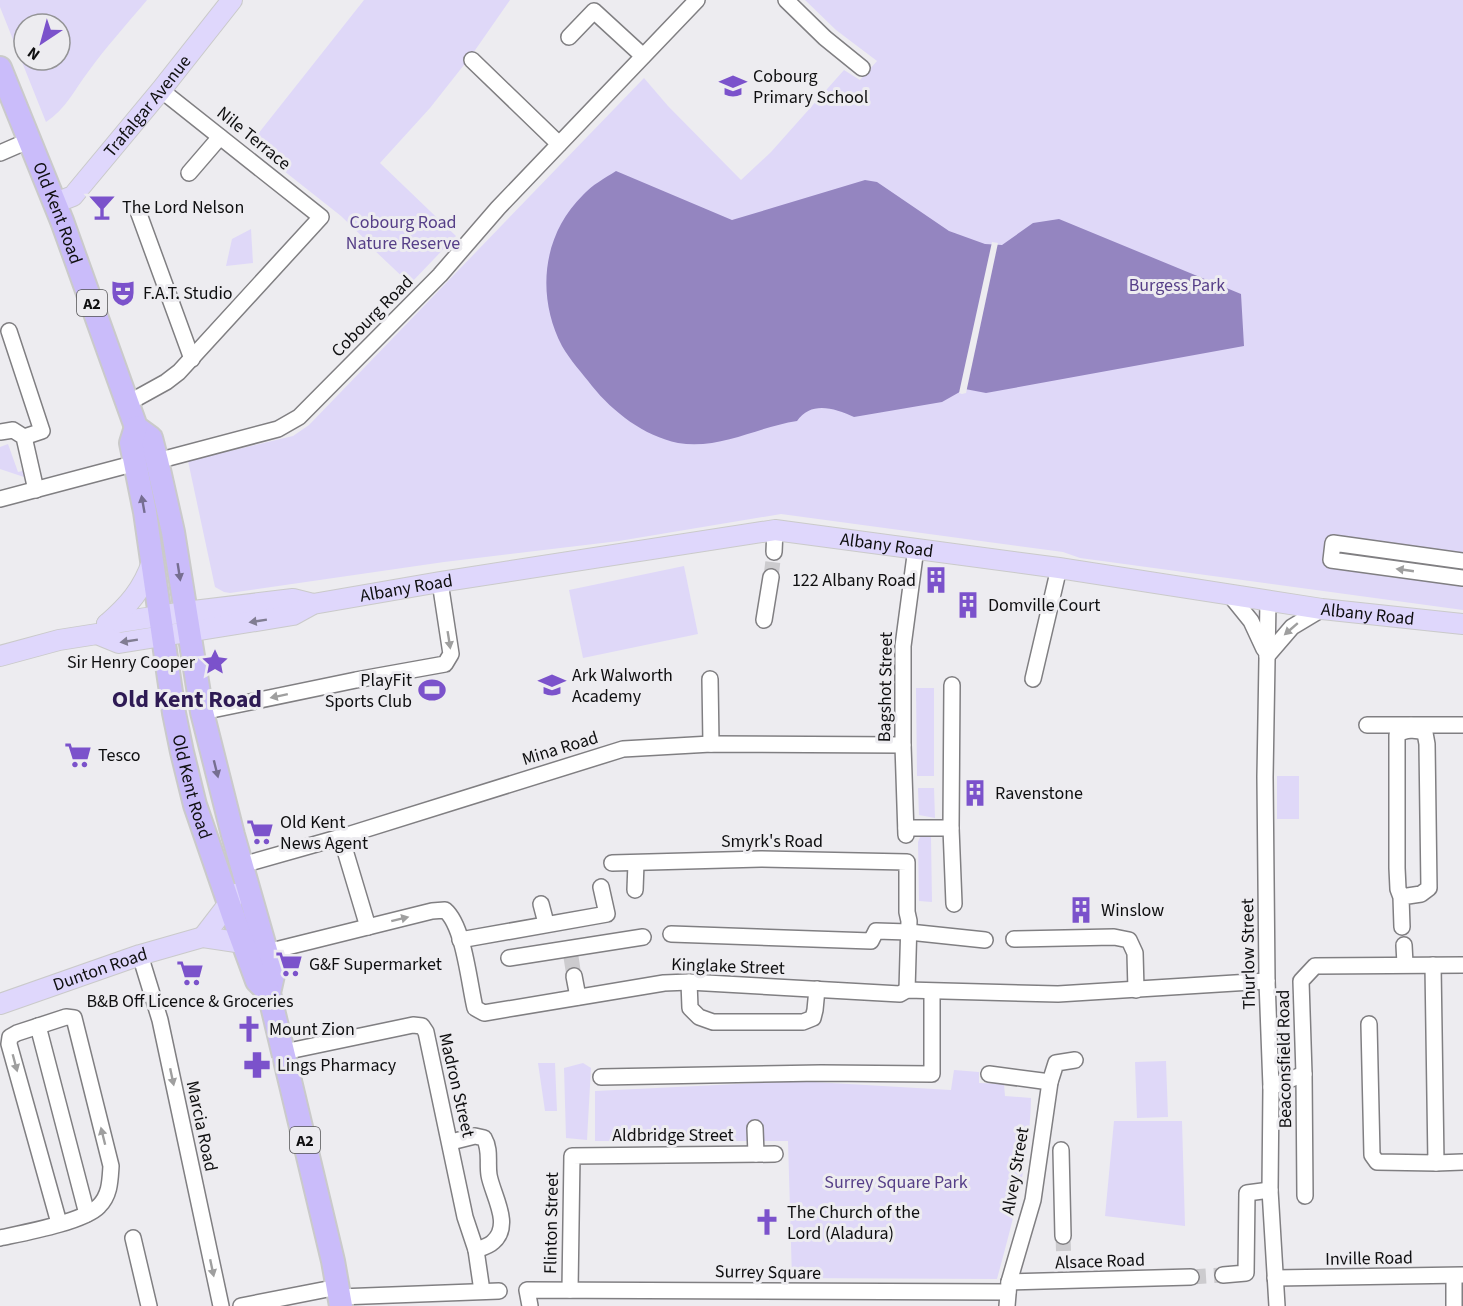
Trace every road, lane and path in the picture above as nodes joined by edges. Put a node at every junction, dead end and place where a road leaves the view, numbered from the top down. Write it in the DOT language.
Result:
graph roads {
  1 [pos="232,0"];
  2 [pos="697,0"];
  3 [pos="786,0"];
  4 [pos="600,5"];
  5 [pos="569,37"];
  6 [pos="642,56"];
  7 [pos="472,60"];
  8 [pos="0,68"];
  9 [pos="862,68"];
  10 [pos="161,90"];
  11 [pos="220,136"];
  12 [pos="30,140"];
  13 [pos="559,144"];
  14 [pos="0,153"];
  15 [pos="189,173"];
  16 [pos="55,203"];
  17 [pos="139,214"];
  18 [pos="9,331"];
  19 [pos="192,359"];
  20 [pos="128,403"];
  21 [pos="0,432"];
  22 [pos="24,437"];
  23 [pos="146,462"];
  24 [pos="36,490"];
  25 [pos="0,499"];
  26 [pos="776,530"];
  27 [pos="916,548"];
  28 [pos="774,552"];
  29 [pos="1463,561"];
  30 [pos="152,562"];
  31 [pos="1059,568"];
  32 [pos="771,577"];
  33 [pos="1463,578"];
  34 [pos="440,582"];
  35 [pos="1230,595"];
  36 [pos="1268,601"];
  37 [pos="1322,609"];
  38 [pos="764,620"];
  39 [pos="187,622"];
  40 [pos="1463,624"];
  41 [pos="161,625"];
  42 [pos="102,629"];
  43 [pos="1267,655"];
  44 [pos="0,656"];
  45 [pos="710,679"];
  46 [pos="1033,680"];
  47 [pos="952,685"];
  48 [pos="202,712"];
  49 [pos="1367,724"];
  50 [pos="1463,725"];
  51 [pos="1410,728"];
  52 [pos="711,744"];
  53 [pos="903,744"];
  54 [pos="951,828"];
  55 [pos="341,837"];
  56 [pos="612,863"];
  57 [pos="636,863"];
  58 [pos="243,872"];
  59 [pos="601,887"];
  60 [pos="635,890"];
  61 [pos="1401,897"];
  62 [pos="229,904"];
  63 [pos="541,904"];
  64 [pos="954,904"];
  65 [pos="546,923"];
  66 [pos="368,927"];
  67 [pos="1402,927"];
  68 [pos="909,932"];
  69 [pos="671,934"];
  70 [pos="203,937"];
  71 [pos="643,937"];
  72 [pos="1014,939"];
  73 [pos="460,940"];
  74 [pos="985,940"];
  75 [pos="243,943"];
  76 [pos="1404,945"];
  77 [pos="267,951"];
  78 [pos="140,955"];
  79 [pos="509,958"];
  80 [pos="1405,964"];
  81 [pos="1433,965"];
  82 [pos="1463,965"];
  83 [pos="574,976"];
  84 [pos="1267,981"];
  85 [pos="689,982"];
  86 [pos="817,989"];
  87 [pos="907,990"];
  88 [pos="1136,990"];
  89 [pos="932,992"];
  90 [pos="269,993"];
  91 [pos="578,997"];
  92 [pos="3,1000"];
  93 [pos="1369,1024"];
  94 [pos="38,1026"];
  95 [pos="284,1052"];
  96 [pos="1075,1060"];
  97 [pos="989,1074"];
  98 [pos="1304,1074"];
  99 [pos="601,1077"];
  100 [pos="1050,1082"];
  101 [pos="1271,1087"];
  102 [pos="755,1128"];
  103 [pos="451,1142"];
  104 [pos="1061,1150"];
  105 [pos="756,1154"];
  106 [pos="775,1154"];
  107 [pos="572,1156"];
  108 [pos="1463,1162"];
  109 [pos="1436,1163"];
  110 [pos="1270,1190"];
  111 [pos="1305,1196"];
  112 [pos="87,1214"];
  113 [pos="59,1223"];
  114 [pos="1063,1236"];
  115 [pos="0,1238"];
  116 [pos="133,1238"];
  117 [pos="477,1251"];
  118 [pos="1223,1275"];
  119 [pos="1458,1275"];
  120 [pos="1191,1277"];
  121 [pos="1275,1278"];
  122 [pos="570,1290"];
  123 [pos="482,1291"];
  124 [pos="499,1291"];
  125 [pos="1008,1293"];
  126 [pos="339,1297"];
  127 [pos="429,1299"];
  128 [pos="149,1306"];
  129 [pos="220,1306"];
  130 [pos="241,1306"];
  131 [pos="530,1306"];
  132 [pos="1277,1306"];
  133 [pos="1455,1306"];
  1 -- 10 [label="main road, Trafalgar Avenue"];
  2 -- 6 [label="street, Cobourg Road"];
  3 -- 9 [label="street"];
  4 -- 5 [label="street"];
  4 -- 6 [label="street"];
  6 -- 13 [label="street, Cobourg Road"];
  7 -- 13 [label="street"];
  8 -- 12 [label="highway, Old Kent Road / A2"];
  10 -- 11 [label="street, Nile Terrace"];
  10 -- 16 [label="main road, Trafalgar Avenue"];
  11 -- 15 [label="street"];
  11 -- 19 [label="street, Nile Terrace"];
  12 -- 14 [label="street"];
  12 -- 16 [label="highway, Old Kent Road / A2"];
  13 -- 23 [label="street, Cobourg Road"];
  16 -- 20 [label="highway, Old Kent Road / A2"];
  17 -- 19 [label="street"];
  18 -- 22 [label="street"];
  19 -- 20 [label="street"];
  20 -- 23 [label="highway, Old Kent Road / A2"];
  21 -- 22 [label="street"];
  22 -- 24 [label="street"];
  23 -- 24 [label="street, Cobourg Road"];
  30 -- 23 [label="highway, Old Kent Road / A2, one-way"];
  23 -- 39 [label="highway, Old Kent Road / A2, one-way"];
  24 -- 25 [label="street, Cobourg Road"];
  26 -- 27 [label="main road, Albany Road"];
  26 -- 28 [label="street"];
  26 -- 34 [label="main road, Albany Road"];
  27 -- 31 [label="main road, Albany Road"];
  27 -- 53 [label="street, Bagshot Street"];
  33 -- 29 [label="street, one-way"];
  30 -- 41 [label="highway, Old Kent Road / A2"];
  30 -- 42 [label="main road"];
  31 -- 35 [label="main road, Albany Road"];
  31 -- 46 [label="street"];
  32 -- 38 [label="street"];
  34 -- 39 [label="main road, Albany Road"];
  34 -- 48 [label="street, one-way"];
  35 -- 36 [label="main road, Albany Road"];
  35 -- 43 [label="street"];
  36 -- 37 [label="main road, Albany Road"];
  36 -- 43 [label="street, Thurlow Street"];
  37 -- 40 [label="main road, Albany Road"];
  37 -- 43 [label="street, one-way"];
  39 -- 41 [label="main road, Albany Road"];
  39 -- 48 [label="highway, Old Kent Road / A2"];
  41 -- 42 [label="main road, Albany Road"];
  41 -- 62 [label="highway, Old Kent Road / A2"];
  42 -- 44 [label="main road"];
  43 -- 84 [label="street, Thurlow Street"];
  45 -- 52 [label="street"];
  47 -- 54 [label="street"];
  48 -- 58 [label="highway, Old Kent Road / A2, one-way"];
  49 -- 51 [label="street"];
  50 -- 51 [label="street"];
  51 -- 61 [label="street"];
  51 -- 61 [label="street"];
  52 -- 53 [label="street, Mina Road"];
  52 -- 55 [label="street, Mina Road"];
  53 -- 54 [label="street, Bagshot Street"];
  54 -- 64 [label="street"];
  55 -- 58 [label="street, Mina Road"];
  55 -- 66 [label="street"];
  56 -- 57 [label="street, Smyrk's Road"];
  57 -- 60 [label="street"];
  57 -- 68 [label="street, Smyrk's Road"];
  58 -- 62 [label="main road"];
  58 -- 77 [label="highway, Old Kent Road / A2"];
  59 -- 65 [label="street"];
  61 -- 67 [label="street"];
  62 -- 70 [label="main road"];
  62 -- 75 [label="highway, Old Kent Road / A2"];
  63 -- 65 [label="street"];
  65 -- 73 [label="street"];
  66 -- 73 [label="street, Kinglake Street, one-way"];
  66 -- 77 [label="street, Kinglake Street"];
  68 -- 69 [label="street"];
  68 -- 74 [label="street"];
  68 -- 87 [label="street"];
  70 -- 75 [label="main road, Dunton Road"];
  70 -- 78 [label="main road, Dunton Road"];
  71 -- 79 [label="street"];
  72 -- 88 [label="street"];
  73 -- 91 [label="street, Kinglake Street"];
  75 -- 90 [label="highway, Old Kent Road / A2"];
  76 -- 80 [label="street"];
  77 -- 90 [label="highway, Old Kent Road / A2"];
  78 -- 92 [label="main road, Dunton Road"];
  78 -- 129 [label="street, Marcia Road, one-way"];
  80 -- 81 [label="street, Beaconsfield Road"];
  80 -- 98 [label="street, Beaconsfield Road"];
  81 -- 82 [label="street, Beaconsfield Road"];
  81 -- 109 [label="street"];
  83 -- 91 [label="street"];
  84 -- 88 [label="street, Kinglake Street"];
  84 -- 101 [label="street, Thurlow Street"];
  85 -- 86 [label="street, Kinglake Street"];
  85 -- 86 [label="street"];
  85 -- 91 [label="street, Kinglake Street"];
  86 -- 87 [label="street, Kinglake Street"];
  87 -- 89 [label="street, Kinglake Street"];
  88 -- 89 [label="street, Kinglake Street"];
  89 -- 99 [label="street"];
  90 -- 95 [label="highway, Old Kent Road / A2"];
  93 -- 109 [label="street"];
  94 -- 112 [label="street"];
  112 -- 94 [label="street, one-way"];
  94 -- 113 [label="street, one-way"];
  95 -- 103 [label="street, Madron Street"];
  95 -- 126 [label="highway, Old Kent Road / A2"];
  96 -- 100 [label="street, Alvey Street"];
  97 -- 100 [label="street"];
  98 -- 101 [label="street"];
  98 -- 111 [label="street, Beaconsfield Road"];
  100 -- 125 [label="street, Alvey Street"];
  101 -- 110 [label="street, Thurlow Street"];
  102 -- 105 [label="street"];
  103 -- 117 [label="street, Madron Street"];
  103 -- 117 [label="street"];
  104 -- 114 [label="street"];
  105 -- 106 [label="street, Aldbridge Street"];
  105 -- 107 [label="street, Aldbridge Street"];
  107 -- 122 [label="street, Flinton Street"];
  108 -- 109 [label="street"];
  110 -- 118 [label="street"];
  110 -- 121 [label="street, Thurlow Street"];
  112 -- 113 [label="street"];
  113 -- 115 [label="street"];
  116 -- 128 [label="street"];
  117 -- 123 [label="street, Madron Street"];
  119 -- 121 [label="street, Inville Road"];
  119 -- 133 [label="street"];
  120 -- 125 [label="street, Alsace Road"];
  121 -- 132 [label="street, Thurlow Street"];
  122 -- 125 [label="street, Surrey Square"];
  122 -- 131 [label="street, Surrey Square"];
  123 -- 124 [label="street"];
  123 -- 127 [label="street"];
  126 -- 127 [label="street"];
  126 -- 130 [label="street"];
}
